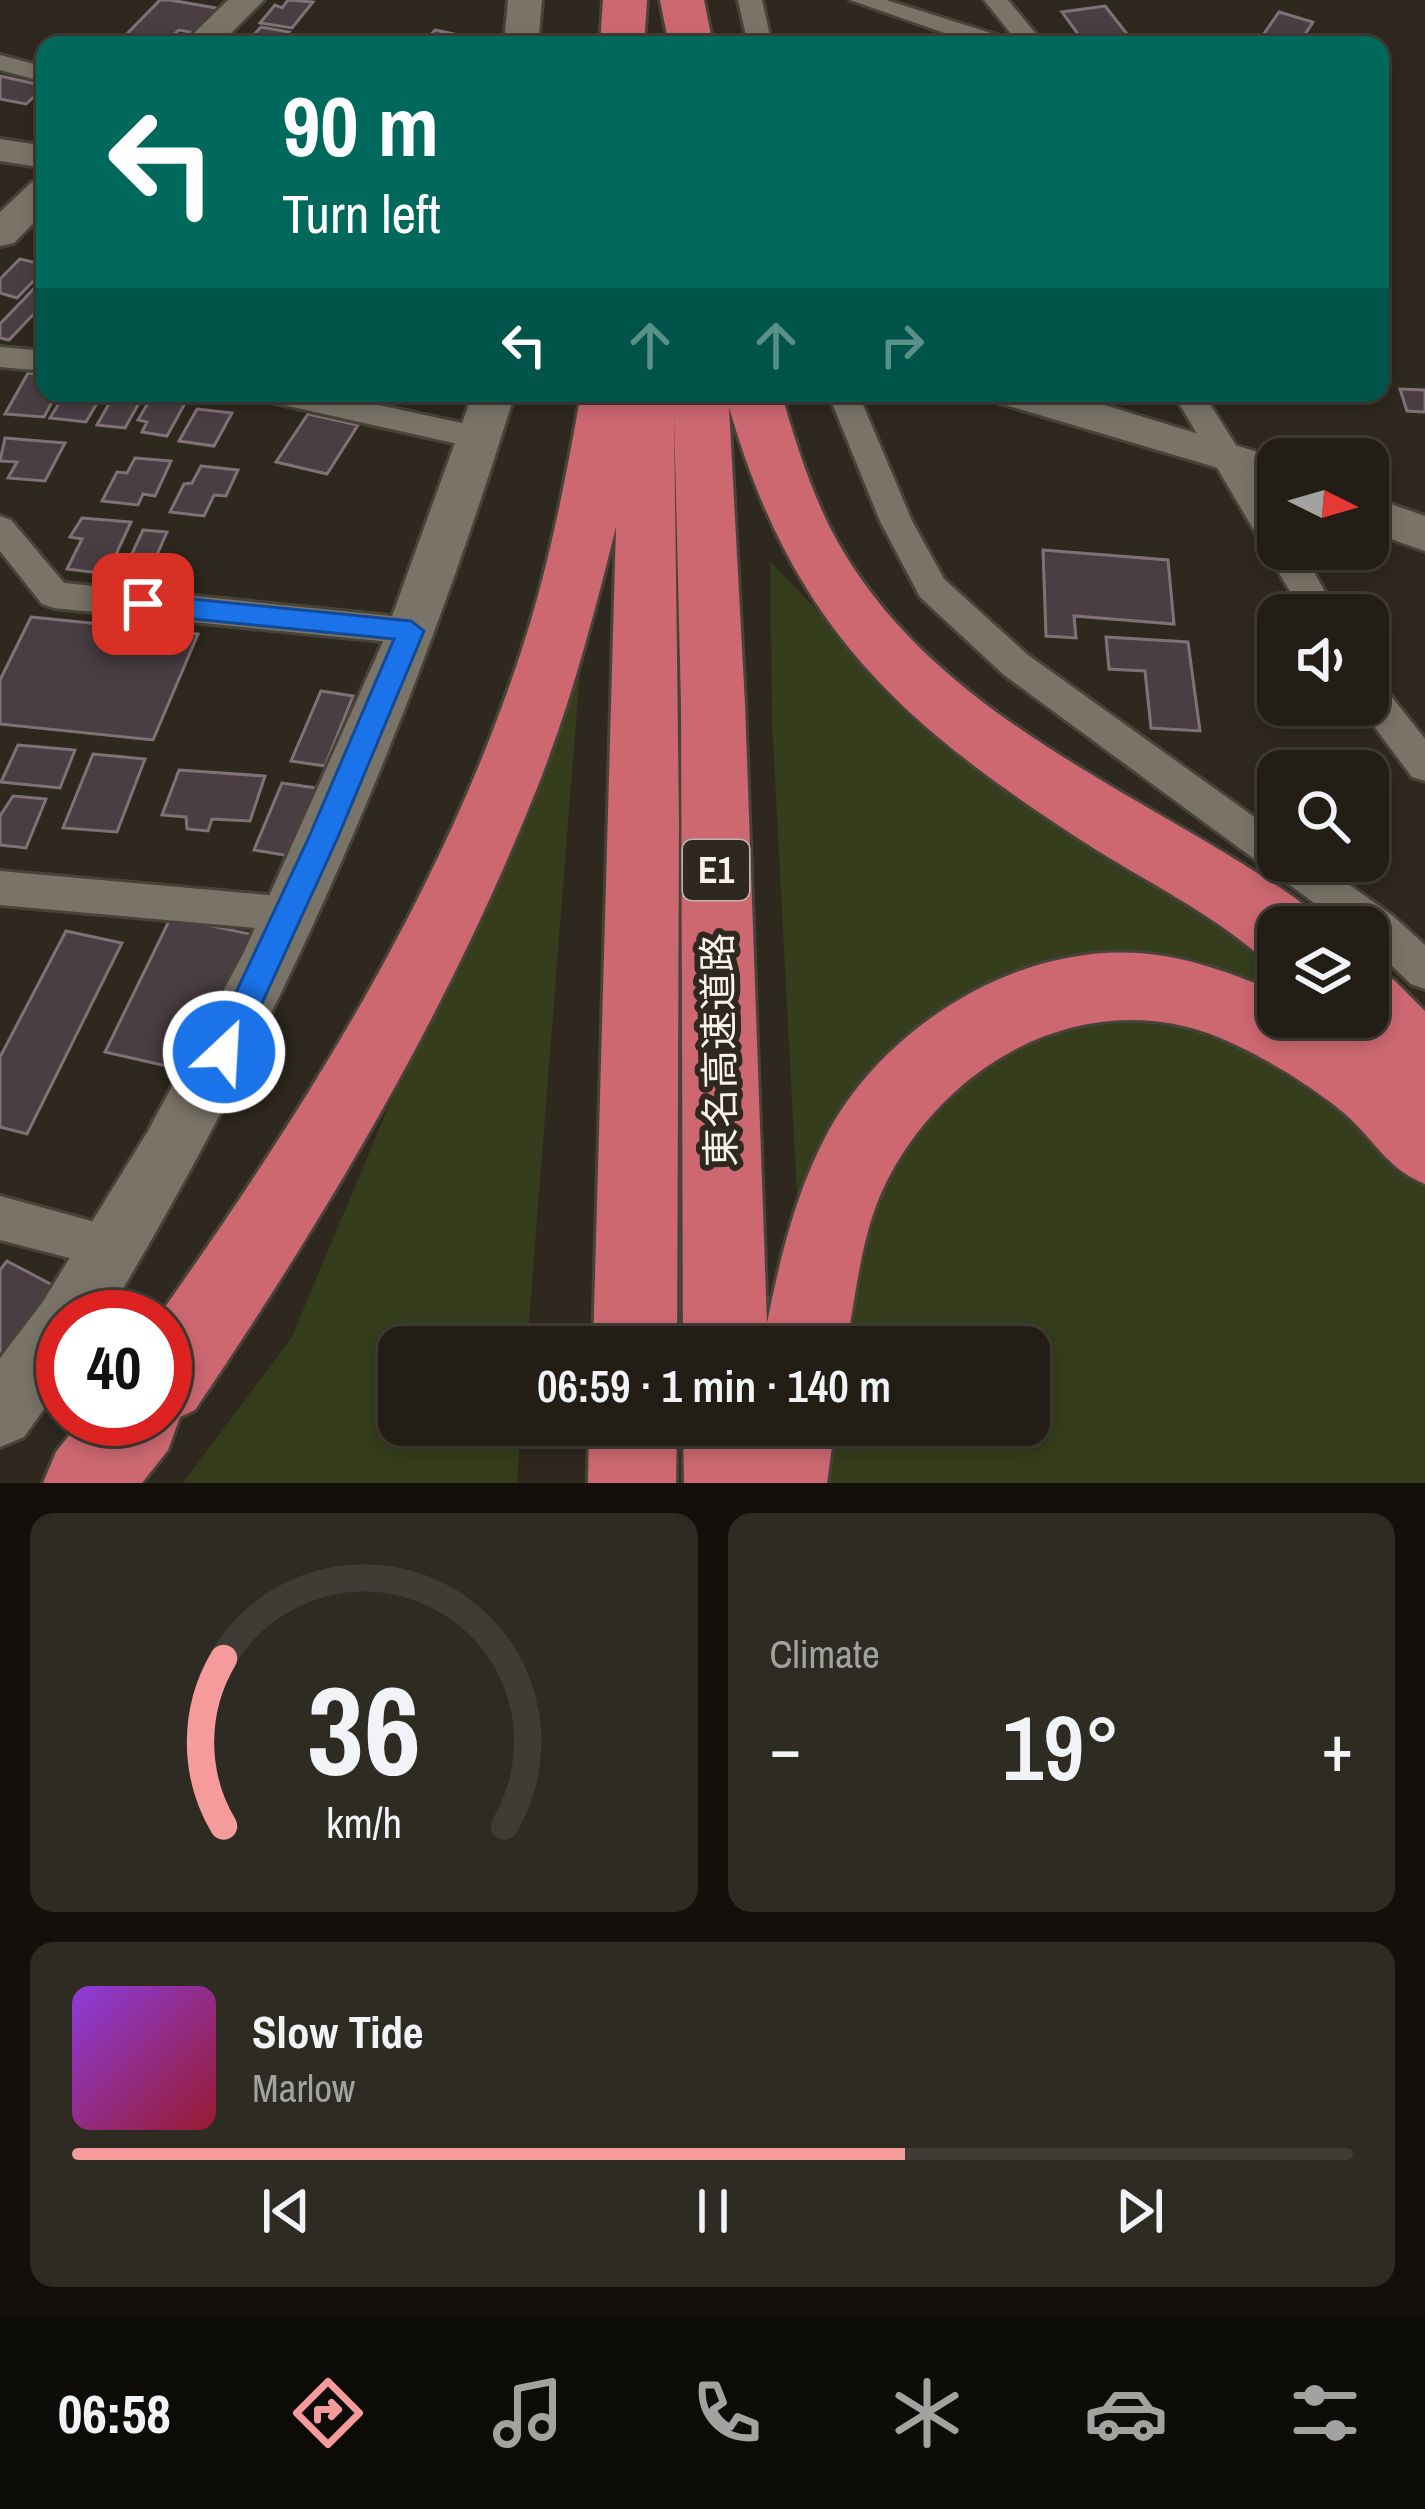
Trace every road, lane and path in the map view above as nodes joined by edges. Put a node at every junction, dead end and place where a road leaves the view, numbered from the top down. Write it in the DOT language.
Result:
graph roads {
  1 [pos="248,0"];
  2 [pos="525,0"];
  3 [pos="625,0"];
  4 [pos="636,0"];
  5 [pos="681,0"];
  6 [pos="750,0"];
  7 [pos="862,0"];
  8 [pos="996,0"];
  9 [pos="209,36"];
  10 [pos="522,36"];
  11 [pos="623,36"];
  12 [pos="638,36"];
  13 [pos="686,36"];
  14 [pos="758,36"];
  15 [pos="976,36"];
  16 [pos="1026,36"];
  17 [pos="0,62"];
  18 [pos="36,72"];
  19 [pos="0,150"];
  20 [pos="36,156"];
  21 [pos="36,199"];
  22 [pos="0,234"];
  23 [pos="0,357"];
  24 [pos="36,360"];
  25 [pos="357,402"];
  26 [pos="607,402"];
  27 [pos="646,402"];
  28 [pos="701,402"];
  29 [pos="755,402"];
  30 [pos="847,402"];
  31 [pos="1045,402"];
  32 [pos="1194,402"];
  33 [pos="487,416"];
  34 [pos="1231,456"];
  35 [pos="1257,467"];
  36 [pos="1257,502"];
  37 [pos="1389,521"];
  38 [pos="0,528"];
  39 [pos="1425,534"];
  40 [pos="411,631"];
  41 [pos="1389,719"];
  42 [pos="1425,766"];
  43 [pos="1257,840"];
  44 [pos="1315,882"];
  45 [pos="0,887"];
  46 [pos="289,914"];
  47 [pos="1257,914"];
  48 [pos="1425,971"];
  49 [pos="1389,1026"];
  50 [pos="1425,1063"];
  51 [pos="1425,1146"];
  52 [pos="0,1218"];
  53 [pos="112,1247"];
  54 [pos="86,1290"];
  55 [pos="634,1326"];
  56 [pos="725,1326"];
  57 [pos="808,1326"];
  58 [pos="192,1341"];
  59 [pos="36,1364"];
  60 [pos="0,1413"];
  61 [pos="116,1446"];
  62 [pos="633,1446"];
  63 [pos="727,1446"];
  64 [pos="788,1446"];
  65 [pos="88,1483"];
  66 [pos="632,1483"];
  67 [pos="728,1483"];
  68 [pos="783,1483"];
  1 -- 9 [label="street"];
  2 -- 10 [label="street"];
  3 -- 11 [label="highway"];
  4 -- 12 [label="highway"];
  5 -- 13 [label="highway"];
  6 -- 14 [label="street"];
  7 -- 15 [label="street"];
  8 -- 16 [label="street"];
  17 -- 18 [label="street"];
  19 -- 20 [label="street"];
  21 -- 22 [label="street"];
  23 -- 24 [label="street"];
  25 -- 33 [label="street"];
  26 -- 58 [label="highway"];
  27 -- 55 [label="highway, 東名高速道路 / E1"];
  28 -- 56 [label="highway, 東名高速道路 / E1"];
  29 -- 47 [label="highway"];
  30 -- 43 [label="street"];
  31 -- 34 [label="street"];
  32 -- 34 [label="street"];
  33 -- 40 [label="street"];
  34 -- 35 [label="street"];
  34 -- 36 [label="street"];
  37 -- 39 [label="street"];
  38 -- 40 [label="street"];
  40 -- 46 [label="street"];
  41 -- 42 [label="street"];
  44 -- 48 [label="street"];
  45 -- 46 [label="street"];
  46 -- 53 [label="street"];
  49 -- 50 [label="highway"];
  51 -- 57 [label="highway"];
  52 -- 53 [label="street"];
  53 -- 54 [label="street"];
  59 -- 60 [label="street"];
  61 -- 65 [label="highway"];
  62 -- 66 [label="highway"];
  63 -- 67 [label="highway"];
  64 -- 68 [label="highway"];
}
